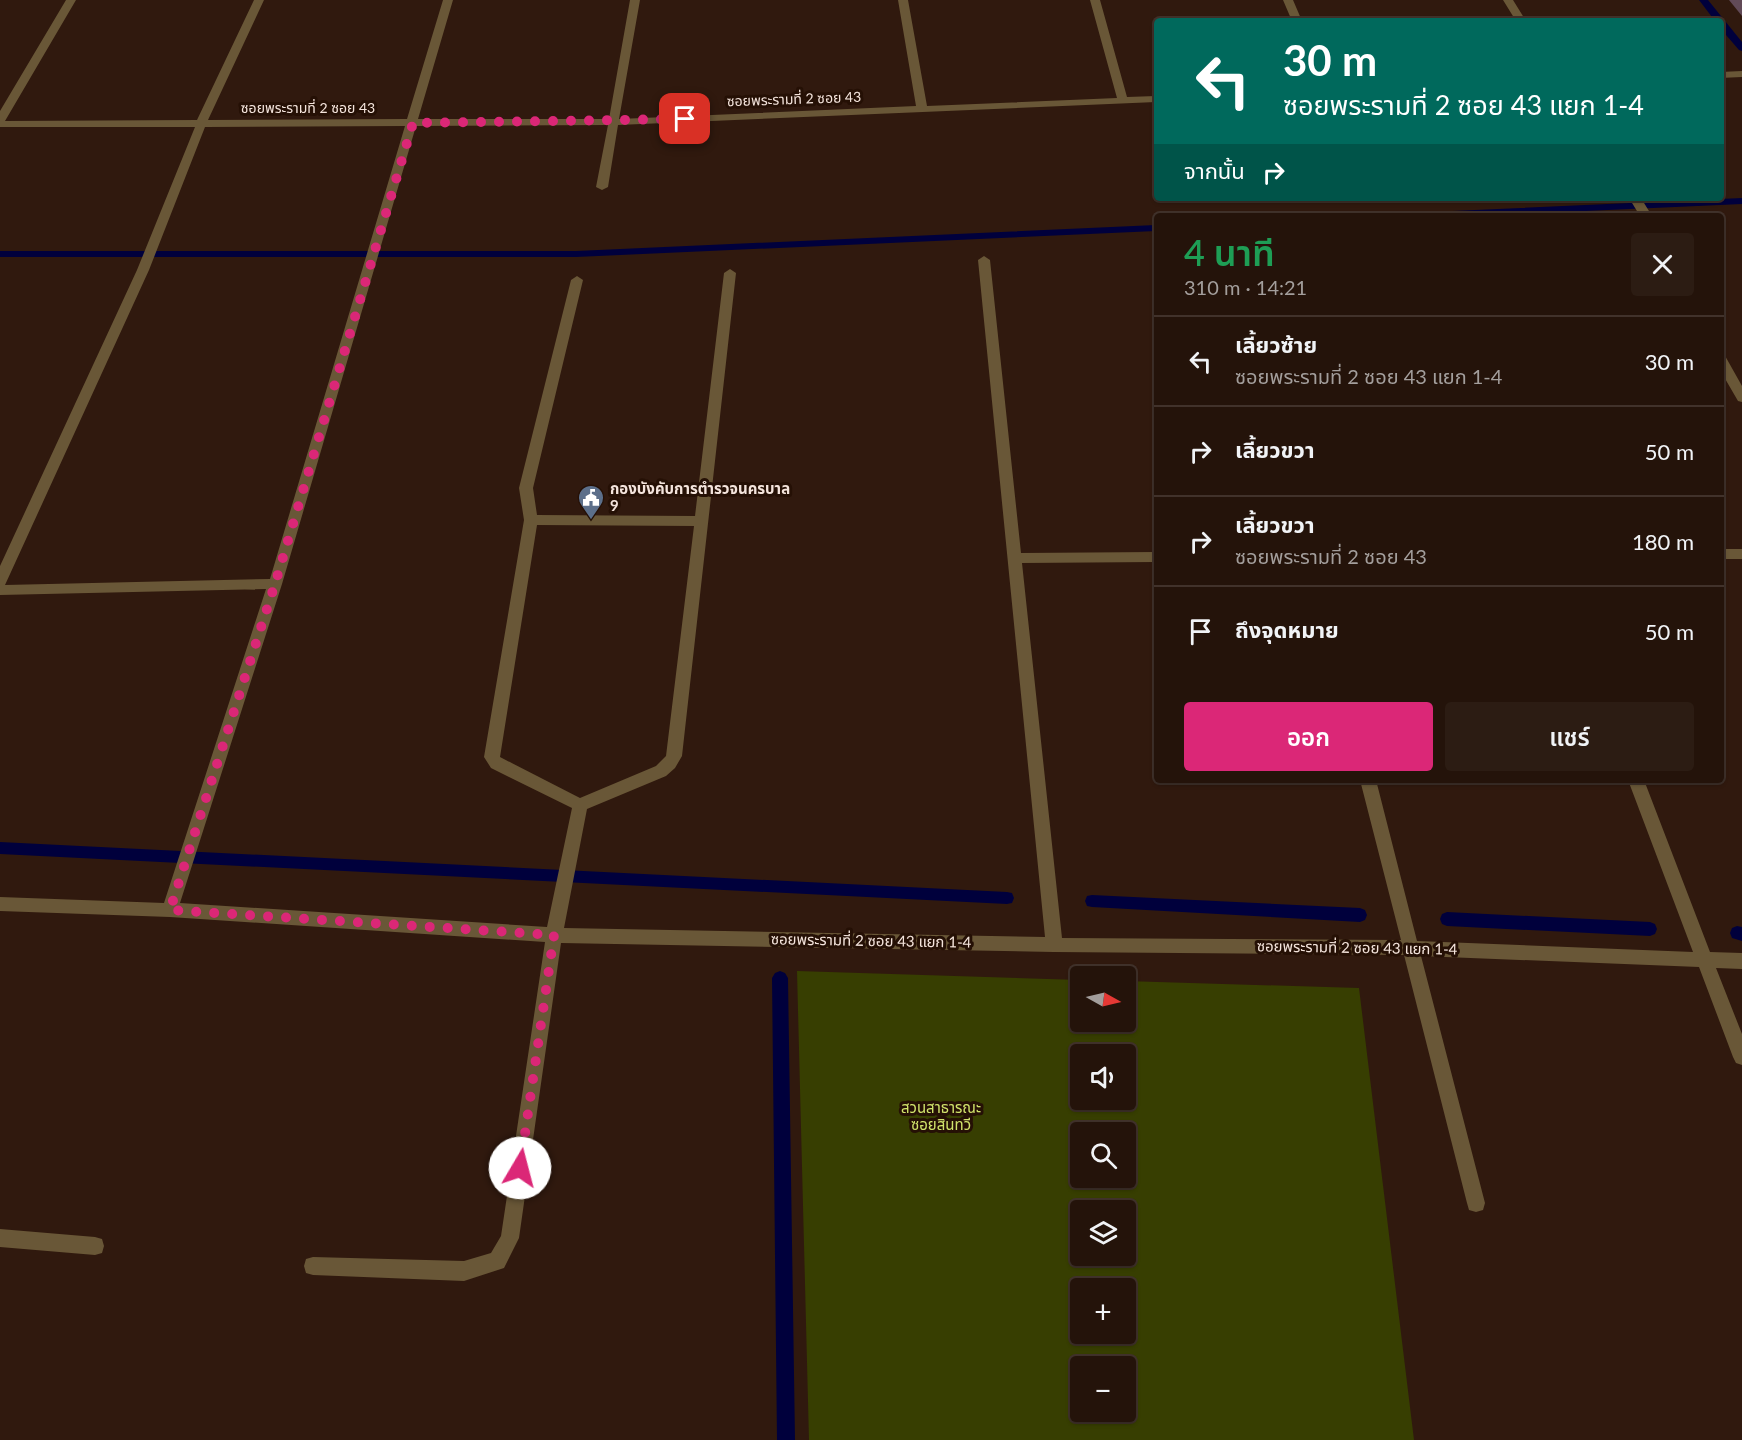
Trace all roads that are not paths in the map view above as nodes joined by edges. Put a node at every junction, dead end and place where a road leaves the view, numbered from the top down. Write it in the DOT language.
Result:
graph roads {
  1 [pos="71,0"];
  2 [pos="259,0"];
  3 [pos="448,0"];
  4 [pos="635,0"];
  5 [pos="903,0"];
  6 [pos="1095,0"];
  7 [pos="1288,0"];
  8 [pos="1508,0"];
  9 [pos="1296,18"];
  10 [pos="1519,18"];
  11 [pos="1742,74"];
  12 [pos="1724,75"];
  13 [pos="1154,99"];
  14 [pos="1123,100"];
  15 [pos="922,109"];
  16 [pos="0,122"];
  17 [pos="614,122"];
  18 [pos="413,123"];
  19 [pos="201,124"];
  20 [pos="602,187"];
  21 [pos="984,260"];
  22 [pos="730,273"];
  23 [pos="578,280"];
  24 [pos="1724,364"];
  25 [pos="1742,398"];
  26 [pos="531,520"];
  27 [pos="701,521"];
  28 [pos="1724,554"];
  29 [pos="1742,554"];
  30 [pos="1154,557"];
  31 [pos="1014,558"];
  32 [pos="0,581"];
  33 [pos="275,584"];
  34 [pos="0,590"];
  35 [pos="1369,783"];
  36 [pos="1637,783"];
  37 [pos="580,805"];
  38 [pos="0,904"];
  39 [pos="170,910"];
  40 [pos="554,935"];
  41 [pos="1054,945"];
  42 [pos="1411,948"];
  43 [pos="1705,960"];
  44 [pos="1742,961"];
  45 [pos="1742,1057"];
  46 [pos="1476,1203"];
  47 [pos="0,1238"];
  48 [pos="95,1246"];
  49 [pos="313,1266"];
  1 -- 16 [label="street"];
  2 -- 19 [label="street"];
  3 -- 18 [label="street"];
  4 -- 17 [label="street"];
  5 -- 15 [label="street"];
  6 -- 14 [label="street"];
  7 -- 9 [label="street"];
  8 -- 10 [label="street"];
  11 -- 12 [label="street"];
  13 -- 14 [label="street, ซอยพระรามที่ 2 ซอย 43"];
  14 -- 15 [label="street, ซอยพระรามที่ 2 ซอย 43"];
  15 -- 17 [label="street, ซอยพระรามที่ 2 ซอย 43"];
  16 -- 19 [label="street, ซอยพระรามที่ 2 ซอย 43"];
  17 -- 18 [label="street, ซอยพระรามที่ 2 ซอย 43"];
  17 -- 20 [label="street"];
  18 -- 19 [label="street, ซอยพระรามที่ 2 ซอย 43"];
  18 -- 33 [label="street"];
  19 -- 32 [label="street"];
  21 -- 31 [label="street"];
  22 -- 27 [label="street"];
  23 -- 26 [label="street"];
  24 -- 25 [label="street"];
  26 -- 27 [label="street"];
  26 -- 37 [label="street"];
  27 -- 37 [label="street"];
  28 -- 29 [label="street"];
  30 -- 31 [label="street"];
  31 -- 41 [label="street"];
  33 -- 34 [label="street"];
  33 -- 39 [label="street"];
  35 -- 42 [label="street"];
  36 -- 43 [label="street"];
  37 -- 40 [label="street"];
  38 -- 39 [label="street, ซอยพระรามที่ 2 ซอย 43 แยก 1-4"];
  39 -- 40 [label="street, ซอยพระรามที่ 2 ซอย 43 แยก 1-4"];
  40 -- 41 [label="street, ซอยพระรามที่ 2 ซอย 43 แยก 1-4"];
  40 -- 49 [label="street"];
  41 -- 42 [label="street, ซอยพระรามที่ 2 ซอย 43 แยก 1-4"];
  42 -- 43 [label="street, ซอยพระรามที่ 2 ซอย 43 แยก 1-4"];
  42 -- 46 [label="street"];
  43 -- 44 [label="street, ซอยพระรามที่ 2 ซอย 43 แยก 1-4"];
  43 -- 45 [label="street"];
  47 -- 48 [label="street"];
}
